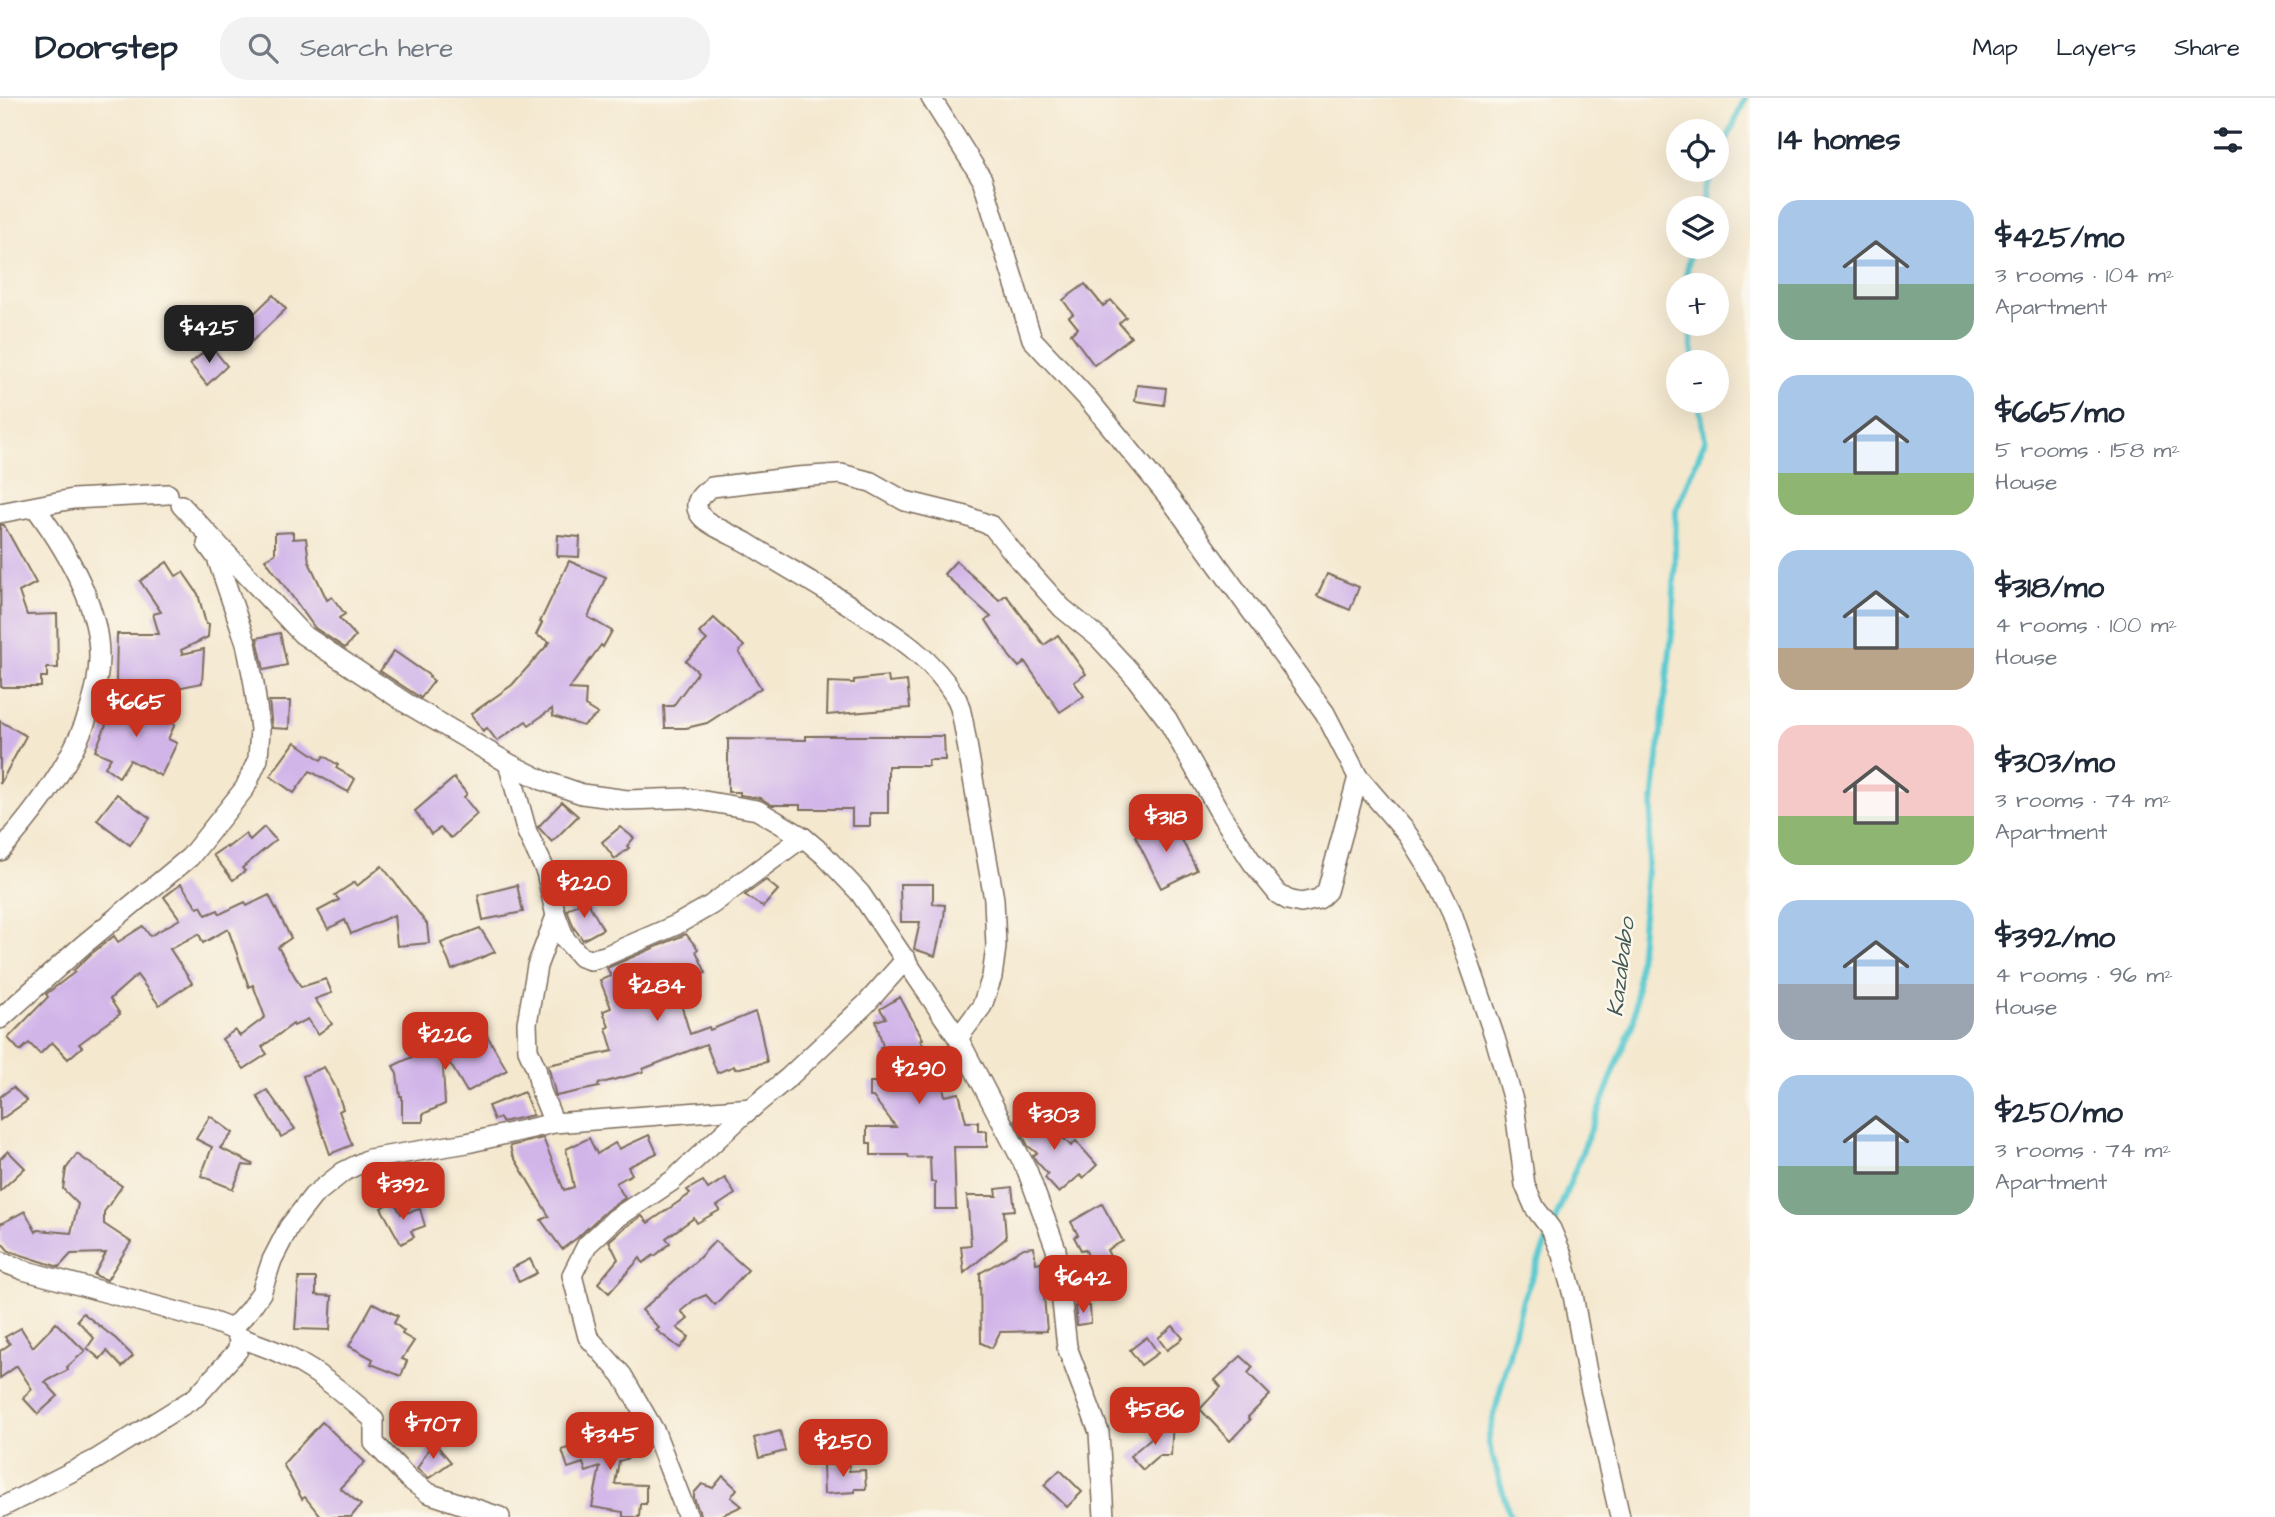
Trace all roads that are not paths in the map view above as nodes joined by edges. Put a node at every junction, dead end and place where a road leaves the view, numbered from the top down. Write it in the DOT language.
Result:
graph roads {
  1 [pos="931,98"];
  2 [pos="169,494"];
  3 [pos="35,507"];
  4 [pos="0,513"];
  5 [pos="508,763"];
  6 [pos="1358,777"];
  7 [pos="803,837"];
  8 [pos="0,851"];
  9 [pos="556,916"];
  10 [pos="906,959"];
  11 [pos="0,1019"];
  12 [pos="958,1038"];
  13 [pos="752,1108"];
  14 [pos="554,1123"];
  15 [pos="0,1261"];
  16 [pos="236,1333"];
  17 [pos="0,1508"];
  18 [pos="500,1517"];
  19 [pos="688,1517"];
  20 [pos="1104,1517"];
  21 [pos="1620,1517"];
  1 -- 6 [label="street"];
  2 -- 3 [label="street"];
  3 -- 4 [label="street"];
  3 -- 8 [label="street"];
  5 -- 7 [label="street"];
  5 -- 9 [label="street"];
  5 -- 11 [label="street"];
  6 -- 12 [label="street"];
  6 -- 21 [label="street"];
  7 -- 9 [label="street"];
  7 -- 10 [label="street"];
  9 -- 14 [label="street"];
  10 -- 12 [label="street"];
  10 -- 13 [label="street"];
  12 -- 20 [label="street"];
  13 -- 14 [label="street"];
  13 -- 19 [label="street"];
  14 -- 16 [label="street"];
  15 -- 16 [label="street"];
  16 -- 17 [label="street"];
  16 -- 18 [label="street"];
}
